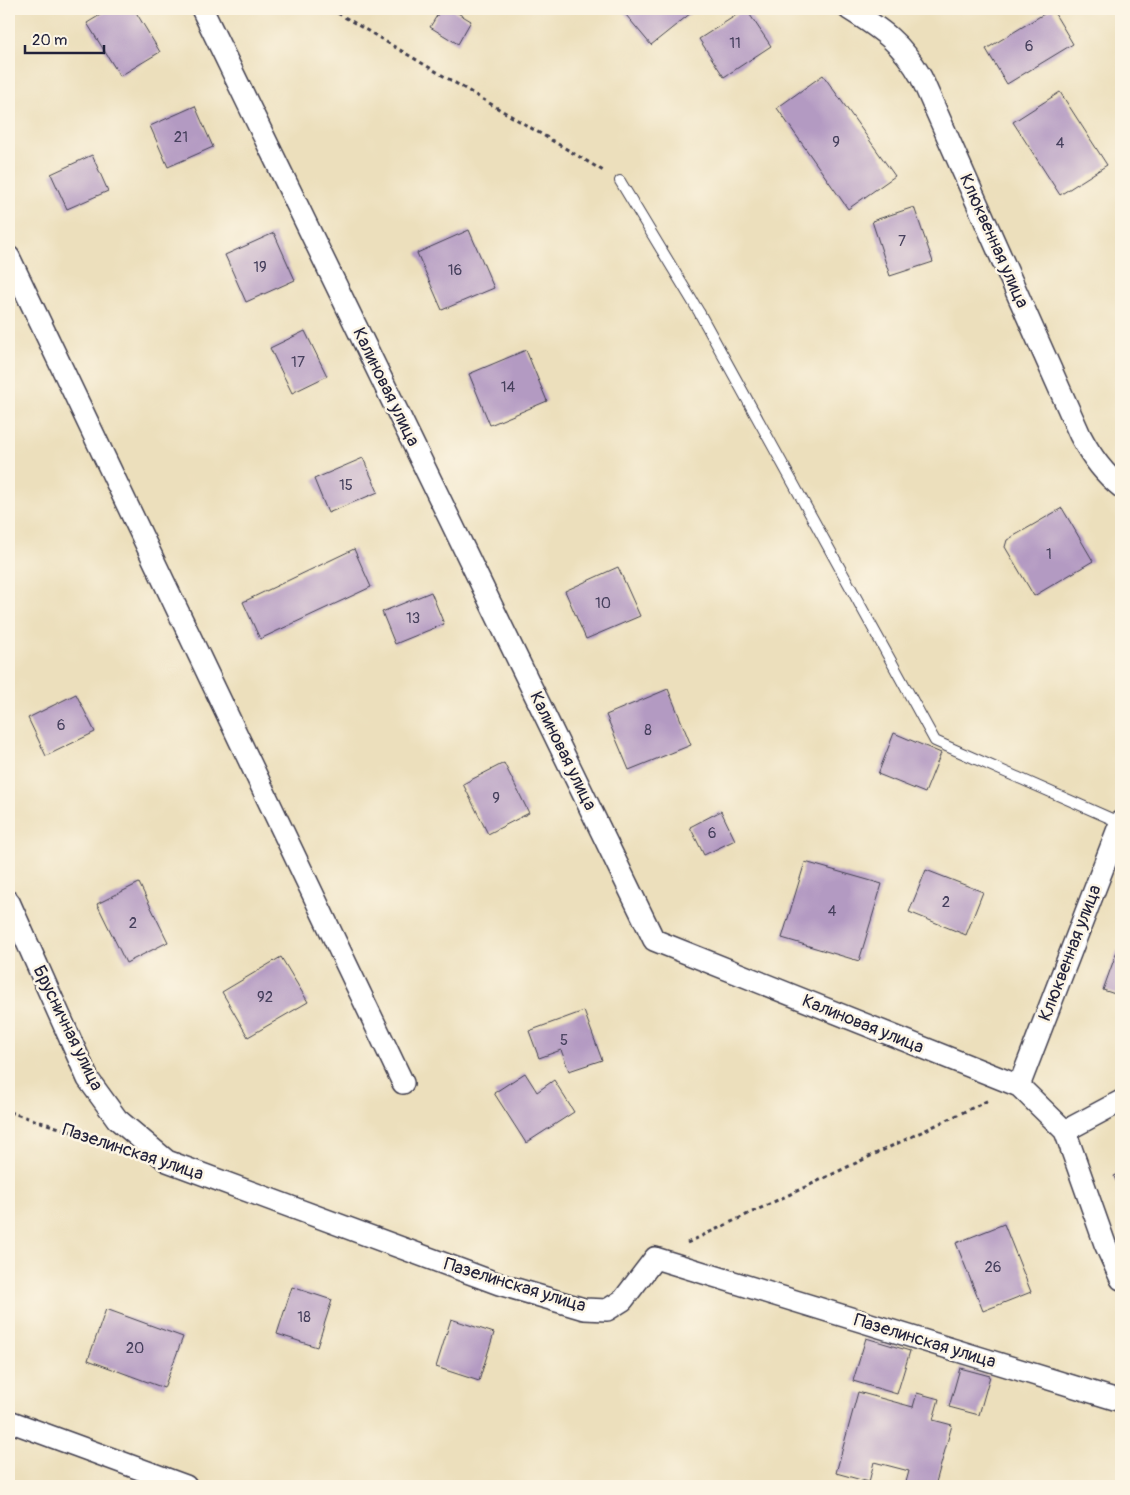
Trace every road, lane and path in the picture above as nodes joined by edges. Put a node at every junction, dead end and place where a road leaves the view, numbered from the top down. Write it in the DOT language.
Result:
graph roads {
  1 [pos="202,9"];
  2 [pos="331,9"];
  3 [pos="849,9"];
  4 [pos="620,181"];
  5 [pos="9,257"];
  6 [pos="1121,488"];
  7 [pos="1121,822"];
  8 [pos="9,902"];
  9 [pos="403,1083"];
  10 [pos="1019,1086"];
  11 [pos="1121,1101"];
  12 [pos="9,1112"];
  13 [pos="1065,1131"];
  14 [pos="111,1144"];
  15 [pos="167,1161"];
  16 [pos="655,1258"];
  17 [pos="1121,1279"];
  18 [pos="1121,1401"];
  19 [pos="9,1421"];
  20 [pos="186,1486"];
  1 -- 10 [label="street, Калиновая улица"];
  2 -- 4 [label="path"];
  3 -- 6 [label="street, Клюквенная улица"];
  4 -- 7 [label="lane"];
  5 -- 9 [label="street"];
  7 -- 10 [label="street, Клюквенная улица"];
  8 -- 15 [label="street, Брусничная улица"];
  10 -- 13 [label="street, Калиновая улица"];
  10 -- 16 [label="path"];
  11 -- 13 [label="street"];
  12 -- 14 [label="path, Пазелинская улица"];
  13 -- 17 [label="street, Калиновая улица"];
  15 -- 16 [label="street, Пазелинская улица"];
  16 -- 18 [label="street, Пазелинская улица"];
  19 -- 20 [label="street"];
}
